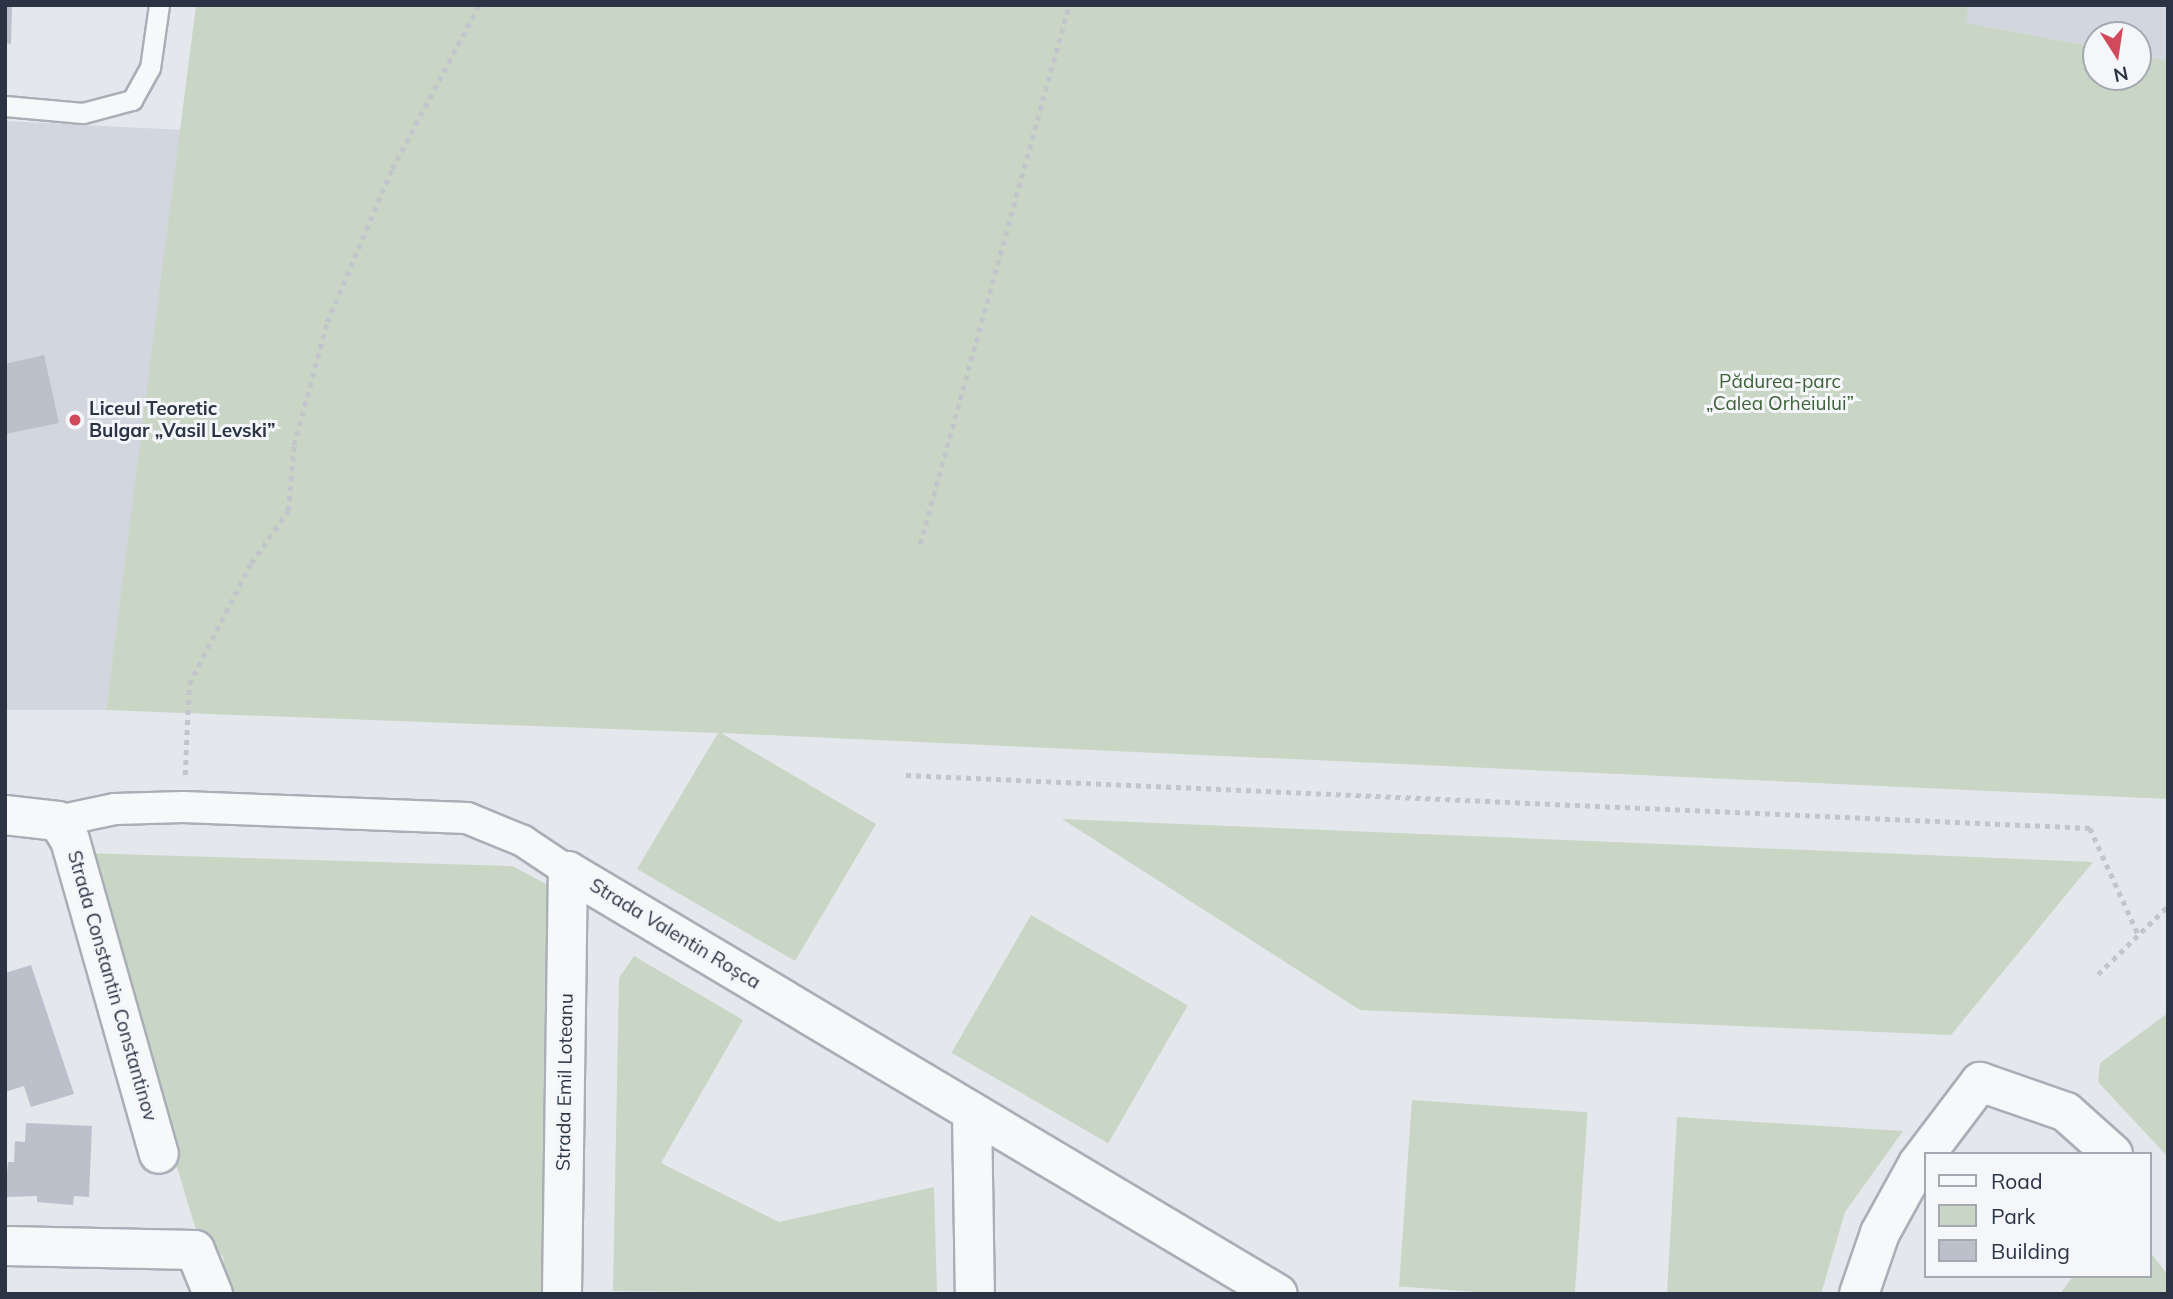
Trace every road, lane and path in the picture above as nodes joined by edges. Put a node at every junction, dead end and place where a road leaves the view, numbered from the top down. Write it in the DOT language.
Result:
graph roads {
  1 [pos="159,5"];
  2 [pos="479,5"];
  3 [pos="1069,5"];
  4 [pos="5,106"];
  5 [pos="920,544"];
  6 [pos="906,775"];
  7 [pos="183,807"];
  8 [pos="5,815"];
  9 [pos="58,821"];
  10 [pos="568,871"];
  11 [pos="2168,906"];
  12 [pos="2138,934"];
  13 [pos="2098,974"];
  14 [pos="972,1112"];
  15 [pos="1927,1152"];
  16 [pos="2111,1152"];
  17 [pos="159,1154"];
  18 [pos="1924,1156"];
  19 [pos="5,1245"];
  20 [pos="213,1294"];
  21 [pos="562,1294"];
  22 [pos="975,1294"];
  23 [pos="1278,1294"];
  24 [pos="1859,1294"];
  1 -- 4 [label="lane"];
  2 -- 7 [label="path"];
  3 -- 5 [label="path"];
  6 -- 12 [label="path"];
  7 -- 9 [label="street, Strada Valentin Roșca"];
  7 -- 10 [label="street, Strada Valentin Roșca"];
  8 -- 9 [label="street, Strada Valentin Roșca"];
  9 -- 17 [label="street, Strada Constantin Constantinov"];
  10 -- 14 [label="street, Strada Valentin Roșca"];
  10 -- 21 [label="street, Strada Emil Loteanu"];
  11 -- 12 [label="path"];
  12 -- 13 [label="path"];
  14 -- 22 [label="street"];
  14 -- 23 [label="street, Strada Valentin Roșca"];
  15 -- 16 [label="street"];
  18 -- 24 [label="street"];
  19 -- 20 [label="street"];
}
